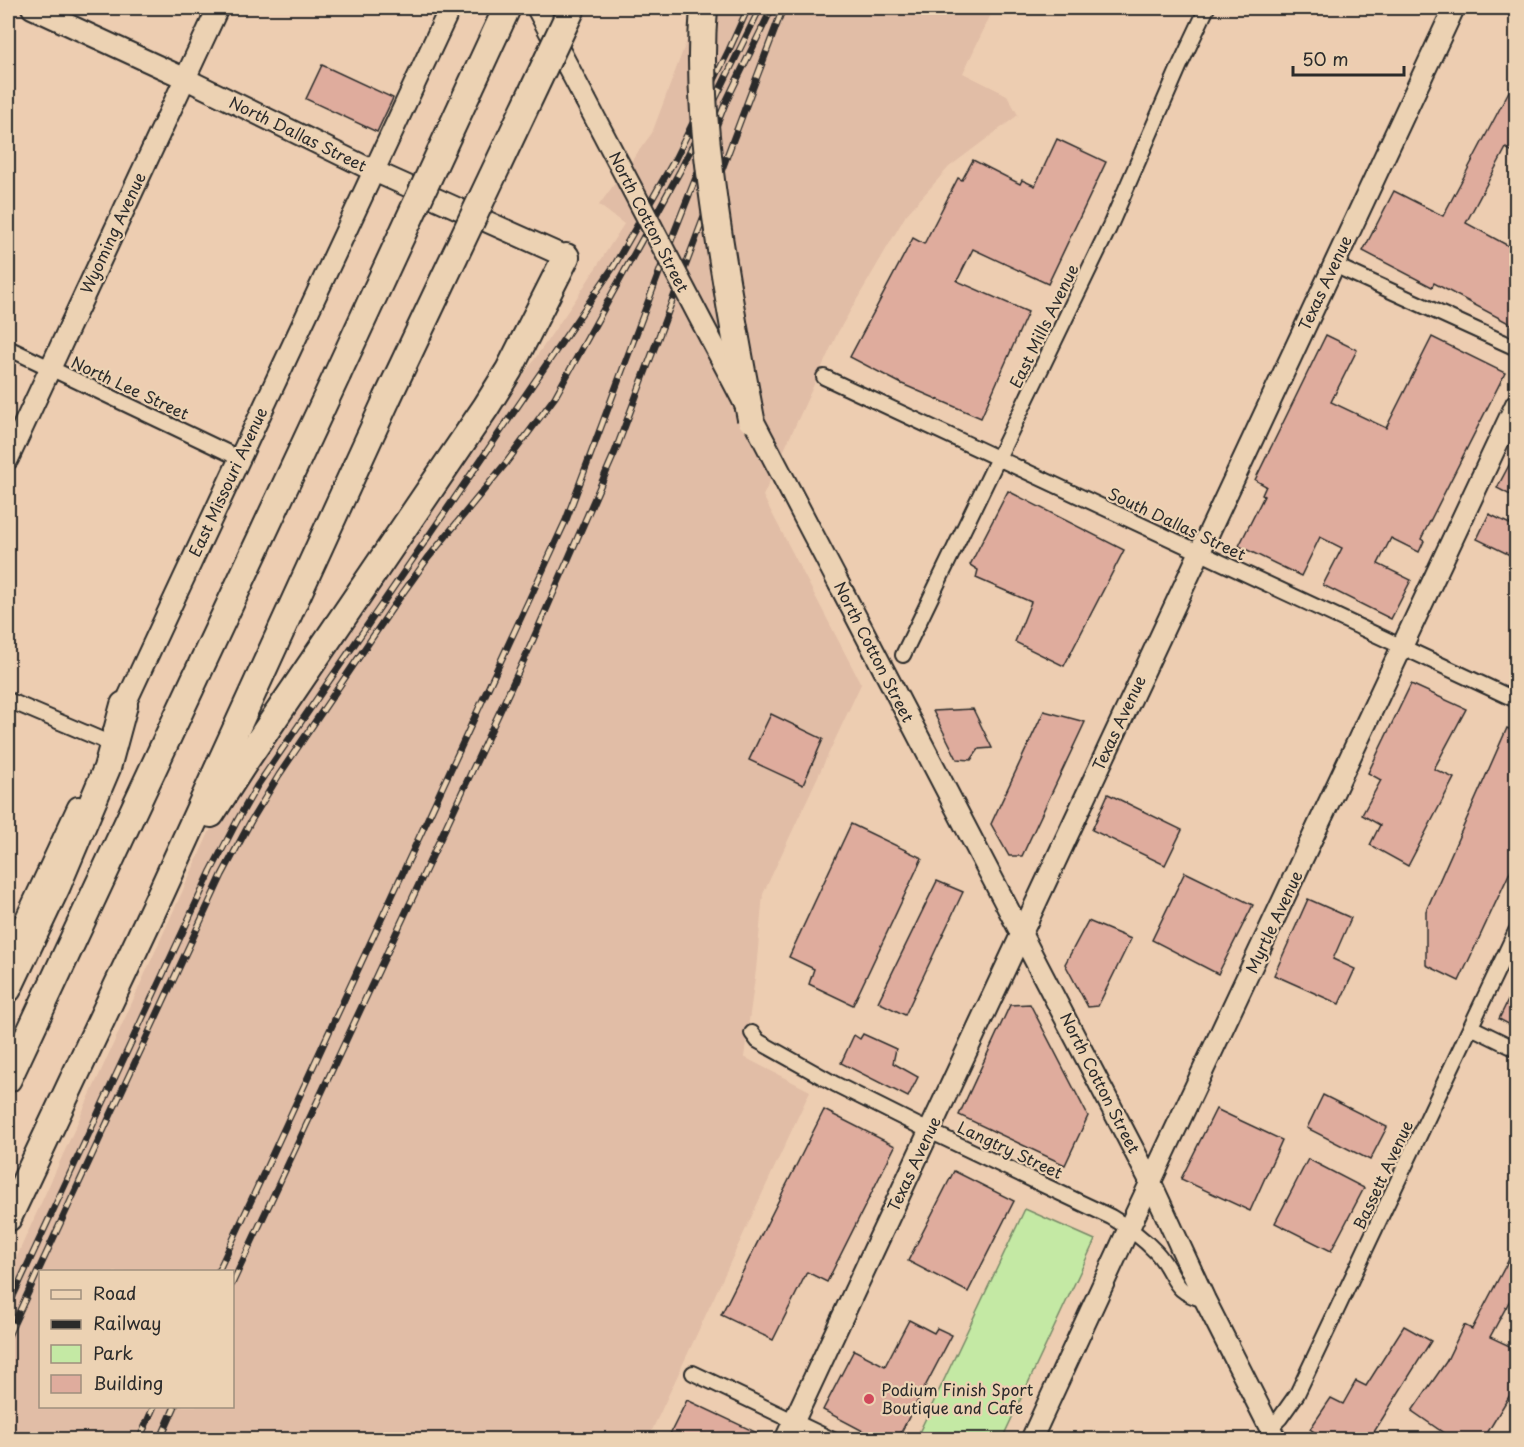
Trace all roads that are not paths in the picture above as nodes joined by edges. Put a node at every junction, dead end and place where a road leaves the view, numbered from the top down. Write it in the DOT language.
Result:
graph roads {
  1 [pos="32,8"];
  2 [pos="218,8"];
  3 [pos="450,8"];
  4 [pos="507,8"];
  5 [pos="537,8"];
  6 [pos="572,8"];
  7 [pos="704,8"];
  8 [pos="1207,8"];
  9 [pos="1454,8"];
  10 [pos="184,78"];
  11 [pos="374,171"];
  12 [pos="566,257"];
  13 [pos="1334,265"];
  14 [pos="8,348"];
  15 [pos="1516,348"];
  16 [pos="50,369"];
  17 [pos="824,377"];
  18 [pos="1516,404"];
  19 [pos="751,419"];
  20 [pos="239,458"];
  21 [pos="999,458"];
  22 [pos="8,459"];
  23 [pos="1200,552"];
  24 [pos="1402,647"];
  25 [pos="903,655"];
  26 [pos="8,700"];
  27 [pos="1516,700"];
  28 [pos="124,705"];
  29 [pos="107,742"];
  30 [pos="161,893"];
  31 [pos="1516,931"];
  32 [pos="1022,933"];
  33 [pos="8,957"];
  34 [pos="8,989"];
  35 [pos="1471,1027"];
  36 [pos="752,1033"];
  37 [pos="1516,1049"];
  38 [pos="8,1079"];
  39 [pos="930,1131"];
  40 [pos="1151,1183"];
  41 [pos="8,1218"];
  42 [pos="1129,1227"];
  43 [pos="1206,1300"];
  44 [pos="693,1373"];
  45 [pos="790,1431"];
  46 [pos="1273,1434"];
  47 [pos="833,1440"];
  48 [pos="1031,1440"];
  1 -- 10 [label="main road, North Dallas Street"];
  2 -- 10 [label="main road, Wyoming Avenue"];
  3 -- 11 [label="main road, East Missouri Avenue"];
  4 -- 38 [label="highway, bridge"];
  5 -- 19 [label="main road, North Cotton Street, bridge"];
  6 -- 30 [label="highway, bridge"];
  7 -- 19 [label="highway, bridge"];
  8 -- 21 [label="street, East Mills Avenue"];
  9 -- 13 [label="main road, Texas Avenue"];
  10 -- 11 [label="main road, North Dallas Street"];
  10 -- 16 [label="main road, Wyoming Avenue"];
  11 -- 12 [label="main road, North Dallas Street"];
  11 -- 20 [label="main road, East Missouri Avenue"];
  12 -- 30 [label="highway"];
  13 -- 15 [label="street"];
  13 -- 23 [label="main road, Texas Avenue"];
  14 -- 16 [label="street, North Lee Street"];
  16 -- 20 [label="street, North Lee Street"];
  16 -- 22 [label="main road, Wyoming Avenue"];
  17 -- 21 [label="street, South Dallas Street"];
  18 -- 24 [label="main road, Myrtle Avenue"];
  19 -- 32 [label="main road, North Cotton Street, bridge"];
  20 -- 28 [label="main road, East Missouri Avenue"];
  21 -- 23 [label="street, South Dallas Street"];
  21 -- 25 [label="street, East Mills Avenue"];
  23 -- 24 [label="street, South Dallas Street"];
  23 -- 32 [label="main road, Texas Avenue"];
  24 -- 27 [label="street, South Dallas Street"];
  24 -- 40 [label="main road, Myrtle Avenue"];
  26 -- 29 [label="street"];
  28 -- 29 [label="main road, East Missouri Avenue"];
  28 -- 34 [label="highway"];
  29 -- 33 [label="main road, East Missouri Avenue"];
  30 -- 41 [label="highway"];
  31 -- 35 [label="street, Bassett Avenue"];
  32 -- 39 [label="main road, Texas Avenue"];
  32 -- 40 [label="main road, North Cotton Street"];
  35 -- 37 [label="street"];
  35 -- 46 [label="street, Bassett Avenue"];
  36 -- 39 [label="street, Langtry Street"];
  39 -- 42 [label="street, Langtry Street"];
  39 -- 45 [label="main road, Texas Avenue"];
  40 -- 42 [label="main road, Myrtle Avenue"];
  40 -- 43 [label="main road, North Cotton Street"];
  42 -- 43 [label="street"];
  42 -- 48 [label="main road, Myrtle Avenue"];
  43 -- 46 [label="main road, North Cotton Street"];
  44 -- 45 [label="street"];
  45 -- 47 [label="street"];
}
